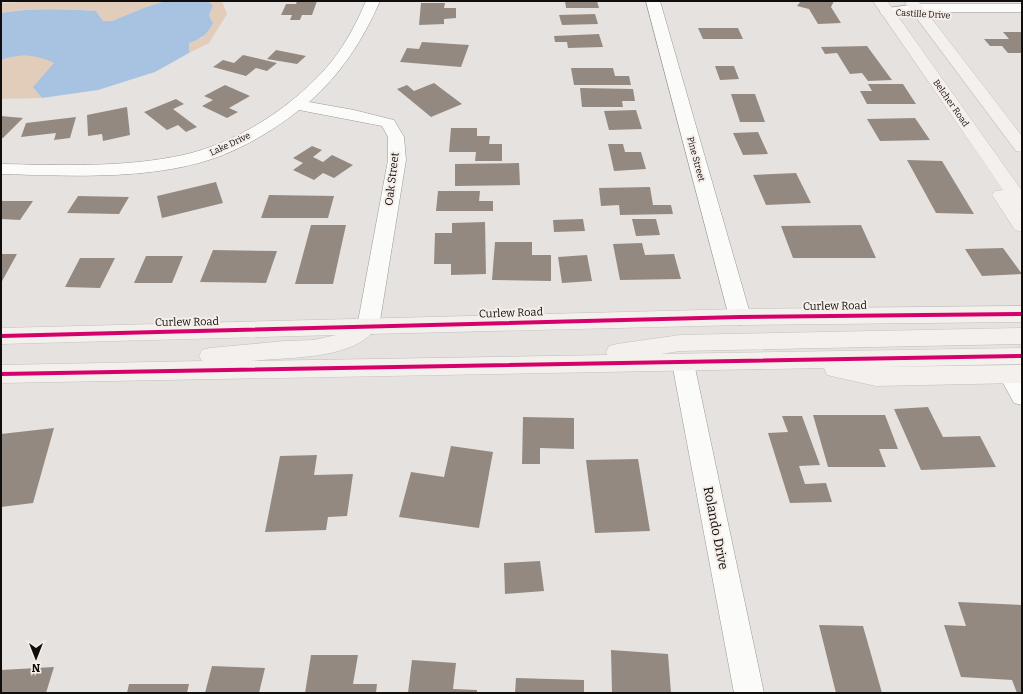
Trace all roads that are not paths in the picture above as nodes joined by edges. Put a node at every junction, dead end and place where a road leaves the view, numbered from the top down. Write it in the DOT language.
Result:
graph roads {
  1 [pos="373,1"];
  2 [pos="653,1"];
  3 [pos="884,7"];
  4 [pos="917,8"];
  5 [pos="1022,8"];
  6 [pos="1022,16"];
  7 [pos="926,66"];
  8 [pos="939,86"];
  9 [pos="986,99"];
  10 [pos="297,105"];
  11 [pos="1022,136"];
  12 [pos="1022,147"];
  13 [pos="1,169"];
  14 [pos="1022,180"];
  15 [pos="1022,204"];
  16 [pos="1022,226"];
  17 [pos="1022,314"];
  18 [pos="740,317"];
  19 [pos="368,327"];
  20 [pos="1,336"];
  21 [pos="27,336"];
  22 [pos="1022,336"];
  23 [pos="1,341"];
  24 [pos="1022,356"];
  25 [pos="790,361"];
  26 [pos="683,363"];
  27 [pos="531,364"];
  28 [pos="1,367"];
  29 [pos="1,374"];
  30 [pos="1016,374"];
  31 [pos="1022,396"];
  32 [pos="749,693"];
  1 -- 10 [label="street, Lake Drive"];
  2 -- 18 [label="street, Pine Street"];
  3 -- 4 [label="street, Castille Drive"];
  3 -- 7 [label="main road, Belcher Road"];
  4 -- 5 [label="street, Castille Drive"];
  4 -- 6 [label="street, Castille Drive"];
  4 -- 9 [label="main road"];
  7 -- 8 [label="main road, Belcher Road"];
  7 -- 14 [label="main road"];
  8 -- 15 [label="main road, Belcher Road"];
  8 -- 16 [label="main road"];
  9 -- 11 [label="main road"];
  9 -- 12 [label="main road"];
  10 -- 13 [label="street, Lake Drive"];
  10 -- 19 [label="street, Oak Street"];
  17 -- 18 [label="main road, Curlew Road"];
  18 -- 19 [label="main road, Curlew Road"];
  19 -- 21 [label="main road, Curlew Road"];
  19 -- 28 [label="main road"];
  20 -- 21 [label="main road, Curlew Road"];
  21 -- 23 [label="main road"];
  22 -- 27 [label="main road"];
  24 -- 25 [label="main road"];
  25 -- 26 [label="main road"];
  25 -- 30 [label="main road"];
  26 -- 27 [label="main road"];
  26 -- 32 [label="street, Rolando Drive"];
  27 -- 29 [label="main road"];
  30 -- 31 [label="street"];
}
